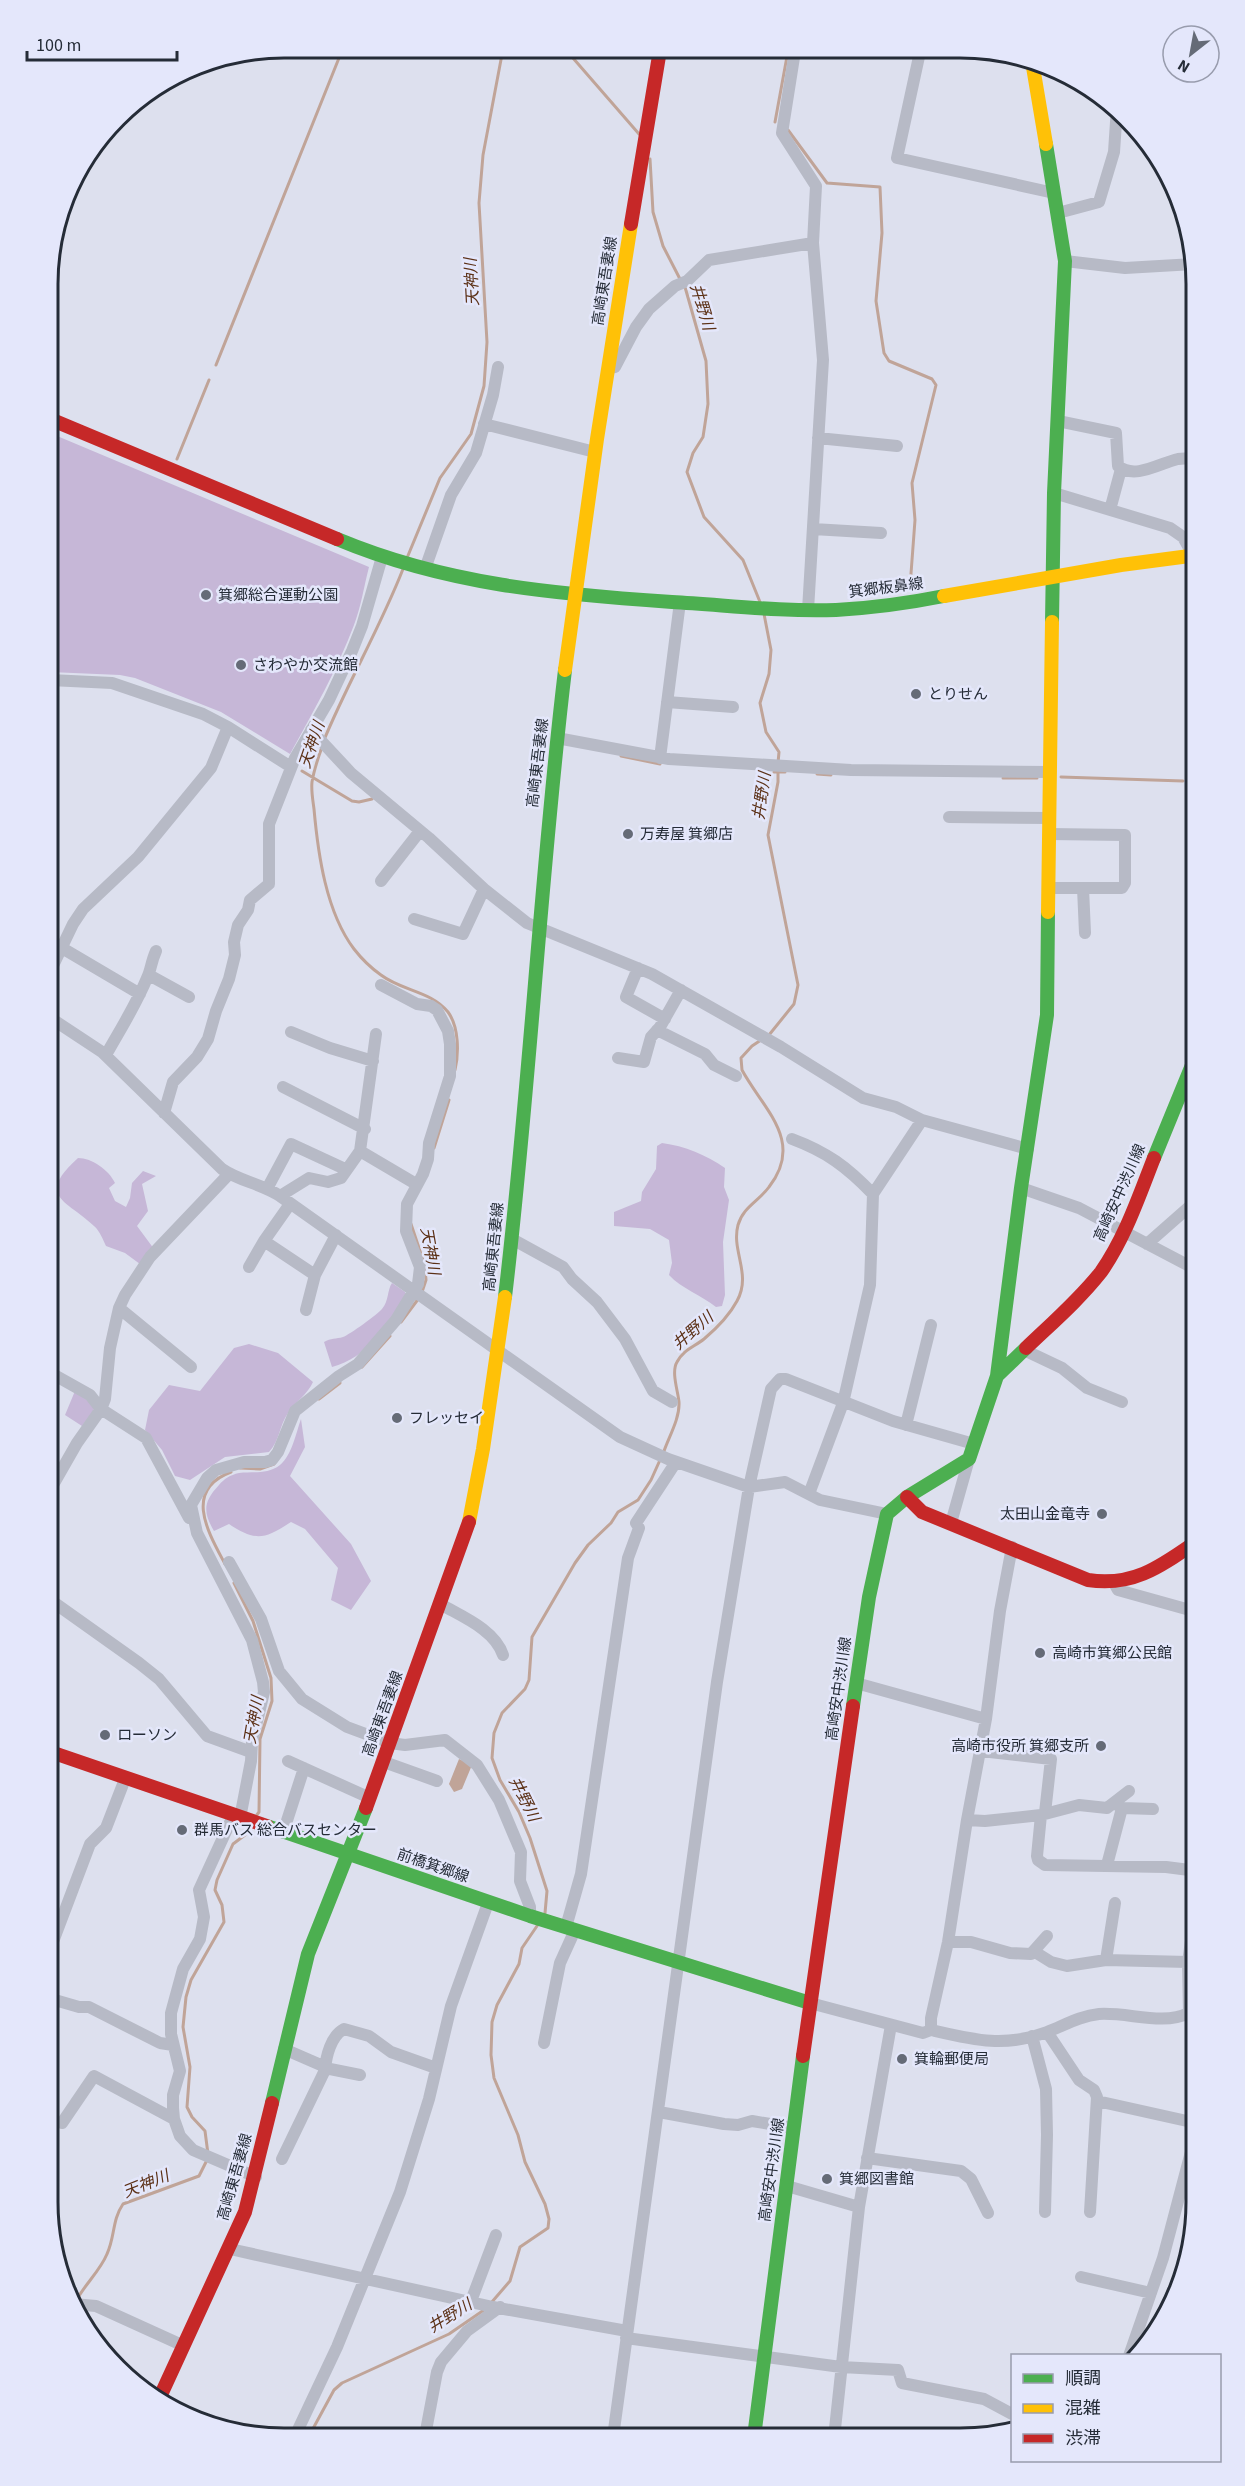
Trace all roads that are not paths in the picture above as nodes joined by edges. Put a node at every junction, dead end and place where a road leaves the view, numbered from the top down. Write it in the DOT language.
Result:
graph roads {
  1 [pos="659,58"];
  2 [pos="794,58"];
  3 [pos="919,58"];
  4 [pos="1034,70"];
  5 [pos="1116,121"];
  6 [pos="1054,193"];
  7 [pos="1058,213"];
  8 [pos="813,243"];
  9 [pos="1065,261"];
  10 [pos="1186,264"];
  11 [pos="498,367"];
  12 [pos="608,368"];
  13 [pos="1058,421"];
  14 [pos="58,422"];
  15 [pos="484,424"];
  16 [pos="818,438"];
  17 [pos="897,446"];
  18 [pos="595,452"];
  19 [pos="1186,459"];
  20 [pos="1121,469"];
  21 [pos="1054,493"];
  22 [pos="1110,510"];
  23 [pos="813,530"];
  24 [pos="881,533"];
  25 [pos="1186,542"];
  26 [pos="1186,556"];
  27 [pos="386,558"];
  28 [pos="422,568"];
  29 [pos="1052,578"];
  30 [pos="576,595"];
  31 [pos="680,602"];
  32 [pos="808,610"];
  33 [pos="58,680"];
  34 [pos="667,702"];
  35 [pos="733,707"];
  36 [pos="228,727"];
  37 [pos="314,734"];
  38 [pos="557,738"];
  39 [pos="660,758"];
  40 [pos="291,766"];
  41 [pos="1049,772"];
  42 [pos="949,817"];
  43 [pos="1049,818"];
  44 [pos="420,831"];
  45 [pos="1049,834"];
  46 [pos="381,881"];
  47 [pos="1049,888"];
  48 [pos="1083,888"];
  49 [pos="484,889"];
  50 [pos="414,919"];
  51 [pos="539,928"];
  52 [pos="1085,933"];
  53 [pos="62,948"];
  54 [pos="156,951"];
  55 [pos="58,956"];
  56 [pos="638,968"];
  57 [pos="149,975"];
  58 [pos="381,985"];
  59 [pos="681,990"];
  60 [pos="140,994"];
  61 [pos="189,997"];
  62 [pos="665,1019"];
  63 [pos="58,1023"];
  64 [pos="657,1030"];
  65 [pos="291,1032"];
  66 [pos="376,1034"];
  67 [pos="106,1055"];
  68 [pos="618,1058"];
  69 [pos="373,1061"];
  70 [pos="736,1076"];
  71 [pos="1186,1080"];
  72 [pos="283,1087"];
  73 [pos="164,1113"];
  74 [pos="922,1120"];
  75 [pos="365,1129"];
  76 [pos="792,1139"];
  77 [pos="1028,1149"];
  78 [pos="360,1151"];
  79 [pos="345,1169"];
  80 [pos="229,1174"];
  81 [pos="416,1184"];
  82 [pos="268,1187"];
  83 [pos="1021,1188"];
  84 [pos="873,1194"];
  85 [pos="285,1200"];
  86 [pos="1186,1210"];
  87 [pos="1124,1232"];
  88 [pos="336,1235"];
  89 [pos="512,1239"];
  90 [pos="264,1241"];
  91 [pos="1147,1244"];
  92 [pos="1186,1264"];
  93 [pos="249,1267"];
  94 [pos="315,1275"];
  95 [pos="415,1290"];
  96 [pos="118,1308"];
  97 [pos="306,1310"];
  98 [pos="931,1325"];
  99 [pos="1024,1350"];
  100 [pos="499,1351"];
  101 [pos="191,1367"];
  102 [pos="997,1376"];
  103 [pos="58,1377"];
  104 [pos="672,1402"];
  105 [pos="1122,1402"];
  106 [pos="843,1403"];
  107 [pos="101,1409"];
  108 [pos="906,1425"];
  109 [pos="974,1444"];
  110 [pos="969,1458"];
  111 [pos="672,1461"];
  112 [pos="58,1476"];
  113 [pos="749,1487"];
  114 [pos="808,1494"];
  115 [pos="907,1497"];
  116 [pos="887,1514"];
  117 [pos="951,1523"];
  118 [pos="196,1533"];
  119 [pos="1012,1547"];
  120 [pos="1186,1548"];
  121 [pos="229,1562"];
  122 [pos="1114,1583"];
  123 [pos="236,1590"];
  124 [pos="58,1605"];
  125 [pos="442,1605"];
  126 [pos="1186,1609"];
  127 [pos="503,1654"];
  128 [pos="856,1683"];
  129 [pos="986,1719"];
  130 [pos="390,1743"];
  131 [pos="981,1751"];
  132 [pos="251,1752"];
  133 [pos="58,1755"];
  134 [pos="288,1761"];
  135 [pos="384,1762"];
  136 [pos="304,1768"];
  137 [pos="125,1779"];
  138 [pos="437,1781"];
  139 [pos="1130,1791"];
  140 [pos="370,1798"];
  141 [pos="1118,1806"];
  142 [pos="1153,1809"];
  143 [pos="1043,1814"];
  144 [pos="238,1818"];
  145 [pos="967,1820"];
  146 [pos="283,1833"];
  147 [pos="348,1855"];
  148 [pos="1107,1865"];
  149 [pos="1186,1870"];
  150 [pos="488,1903"];
  151 [pos="1115,1903"];
  152 [pos="537,1919"];
  153 [pos="58,1929"];
  154 [pos="570,1929"];
  155 [pos="1047,1936"];
  156 [pos="948,1942"];
  157 [pos="1035,1952"];
  158 [pos="1106,1960"];
  159 [pos="1186,1962"];
  160 [pos="677,1963"];
  161 [pos="58,2001"];
  162 [pos="810,2003"];
  163 [pos="1186,2018"];
  164 [pos="891,2025"];
  165 [pos="931,2030"];
  166 [pos="1047,2032"];
  167 [pos="1032,2036"];
  168 [pos="544,2043"];
  169 [pos="173,2045"];
  170 [pos="284,2049"];
  171 [pos="325,2066"];
  172 [pos="436,2068"];
  173 [pos="360,2075"];
  174 [pos="1097,2101"];
  175 [pos="659,2112"];
  176 [pos="174,2119"];
  177 [pos="1186,2121"];
  178 [pos="62,2123"];
  179 [pos="794,2128"];
  180 [pos="282,2158"];
  181 [pos="867,2158"];
  182 [pos="1186,2173"];
  183 [pos="256,2177"];
  184 [pos="787,2186"];
  185 [pos="860,2207"];
  186 [pos="1045,2212"];
  187 [pos="1090,2212"];
  188 [pos="988,2213"];
  189 [pos="496,2235"];
  190 [pos="230,2249"];
  191 [pos="1081,2277"];
  192 [pos="366,2278"];
  193 [pos="1151,2293"];
  194 [pos="83,2305"];
  195 [pos="486,2305"];
  196 [pos="626,2334"];
  197 [pos="184,2346"];
  198 [pos="1130,2352"];
  199 [pos="763,2355"];
  200 [pos="841,2367"];
  201 [pos="163,2391"];
  202 [pos="1011,2413"];
  203 [pos="299,2428"];
  204 [pos="426,2428"];
  205 [pos="614,2428"];
  206 [pos="755,2428"];
  207 [pos="835,2428"];
  1 -- 12 [label="main road, 高崎東吾妻線"];
  2 -- 8 [label="street"];
  3 -- 6 [label="street"];
  4 -- 6 [label="main road"];
  5 -- 7 [label="street"];
  6 -- 7 [label="main road"];
  7 -- 9 [label="main road"];
  8 -- 12 [label="street"];
  8 -- 16 [label="street"];
  9 -- 10 [label="street"];
  9 -- 13 [label="main road"];
  11 -- 15 [label="street"];
  12 -- 18 [label="main road, 高崎東吾妻線"];
  13 -- 20 [label="street"];
  13 -- 21 [label="main road"];
  14 -- 27 [label="main road, 箕郷板鼻線"];
  15 -- 18 [label="street"];
  15 -- 28 [label="street"];
  16 -- 17 [label="street"];
  16 -- 23 [label="street"];
  18 -- 30 [label="main road, 高崎東吾妻線"];
  19 -- 20 [label="street"];
  20 -- 22 [label="street"];
  21 -- 22 [label="street"];
  21 -- 29 [label="main road"];
  22 -- 25 [label="street"];
  23 -- 24 [label="street"];
  23 -- 32 [label="street"];
  26 -- 29 [label="main road, 箕郷板鼻線"];
  27 -- 28 [label="main road, 箕郷板鼻線"];
  27 -- 37 [label="street"];
  28 -- 30 [label="main road, 箕郷板鼻線"];
  29 -- 32 [label="main road, 箕郷板鼻線"];
  29 -- 41 [label="main road"];
  30 -- 31 [label="main road, 箕郷板鼻線"];
  30 -- 38 [label="main road, 高崎東吾妻線"];
  31 -- 32 [label="main road, 箕郷板鼻線"];
  31 -- 34 [label="street"];
  33 -- 36 [label="street"];
  34 -- 35 [label="street"];
  34 -- 39 [label="street"];
  36 -- 40 [label="street"];
  36 -- 53 [label="street"];
  37 -- 40 [label="street"];
  37 -- 44 [label="street"];
  38 -- 39 [label="street"];
  38 -- 51 [label="main road, 高崎東吾妻線"];
  39 -- 41 [label="street"];
  40 -- 73 [label="street"];
  41 -- 43 [label="main road"];
  42 -- 43 [label="street"];
  43 -- 45 [label="main road"];
  44 -- 46 [label="street"];
  44 -- 49 [label="street"];
  45 -- 47 [label="main road"];
  45 -- 48 [label="street"];
  47 -- 48 [label="street"];
  47 -- 77 [label="main road"];
  48 -- 52 [label="street"];
  49 -- 50 [label="street"];
  49 -- 51 [label="street"];
  51 -- 56 [label="street"];
  51 -- 89 [label="main road, 高崎東吾妻線"];
  53 -- 55 [label="street"];
  53 -- 60 [label="street"];
  54 -- 57 [label="street"];
  56 -- 59 [label="street"];
  56 -- 62 [label="street"];
  57 -- 60 [label="street"];
  57 -- 61 [label="street"];
  58 -- 81 [label="street"];
  59 -- 62 [label="street"];
  59 -- 74 [label="street"];
  60 -- 67 [label="street"];
  62 -- 64 [label="street"];
  63 -- 67 [label="street"];
  64 -- 68 [label="street"];
  64 -- 70 [label="street"];
  65 -- 69 [label="street"];
  66 -- 69 [label="street"];
  67 -- 73 [label="street"];
  69 -- 75 [label="street"];
  71 -- 87 [label="main road, 高崎安中渋川線"];
  72 -- 75 [label="street"];
  73 -- 80 [label="street"];
  74 -- 77 [label="street"];
  74 -- 84 [label="street"];
  75 -- 78 [label="street"];
  76 -- 84 [label="street"];
  77 -- 83 [label="main road"];
  78 -- 79 [label="street"];
  78 -- 81 [label="street"];
  79 -- 82 [label="street"];
  79 -- 85 [label="street"];
  80 -- 82 [label="street"];
  80 -- 96 [label="street"];
  81 -- 95 [label="street"];
  82 -- 85 [label="street"];
  83 -- 87 [label="street"];
  83 -- 102 [label="main road"];
  84 -- 106 [label="street"];
  85 -- 88 [label="street"];
  85 -- 90 [label="street"];
  86 -- 91 [label="street"];
  87 -- 91 [label="street"];
  87 -- 99 [label="main road, 高崎安中渋川線"];
  88 -- 94 [label="street"];
  88 -- 95 [label="street"];
  89 -- 100 [label="main road, 高崎東吾妻線"];
  89 -- 104 [label="street"];
  90 -- 93 [label="street"];
  90 -- 94 [label="street"];
  91 -- 92 [label="street"];
  94 -- 97 [label="street"];
  95 -- 100 [label="street"];
  95 -- 118 [label="street"];
  96 -- 101 [label="street"];
  96 -- 107 [label="street"];
  98 -- 108 [label="street"];
  99 -- 102 [label="main road, 高崎安中渋川線"];
  99 -- 105 [label="street"];
  100 -- 111 [label="street"];
  100 -- 125 [label="main road, 高崎東吾妻線"];
  102 -- 109 [label="main road, 高崎安中渋川線"];
  103 -- 107 [label="street"];
  106 -- 108 [label="street"];
  106 -- 113 [label="street"];
  106 -- 114 [label="street"];
  107 -- 112 [label="street"];
  107 -- 118 [label="street"];
  108 -- 109 [label="street"];
  109 -- 110 [label="main road, 高崎安中渋川線"];
  110 -- 115 [label="main road"];
  110 -- 117 [label="street"];
  111 -- 113 [label="street"];
  111 -- 154 [label="street"];
  113 -- 114 [label="street"];
  113 -- 160 [label="street"];
  114 -- 116 [label="street"];
  115 -- 116 [label="main road"];
  115 -- 117 [label="main road"];
  116 -- 128 [label="main road, 高崎安中渋川線"];
  117 -- 119 [label="main road"];
  118 -- 123 [label="street"];
  119 -- 122 [label="main road"];
  119 -- 129 [label="street"];
  120 -- 122 [label="main road"];
  121 -- 123 [label="street"];
  122 -- 126 [label="street"];
  123 -- 130 [label="street"];
  123 -- 132 [label="street"];
  124 -- 132 [label="street"];
  125 -- 127 [label="street"];
  125 -- 130 [label="main road, 高崎東吾妻線"];
  128 -- 129 [label="street"];
  128 -- 162 [label="main road, 高崎安中渋川線"];
  129 -- 131 [label="street"];
  130 -- 135 [label="main road, 高崎東吾妻線"];
  130 -- 152 [label="street"];
  131 -- 143 [label="street"];
  131 -- 145 [label="street"];
  132 -- 144 [label="street"];
  133 -- 137 [label="main road, 前橋箕郷線"];
  134 -- 136 [label="street"];
  135 -- 138 [label="street"];
  135 -- 140 [label="main road, 高崎東吾妻線"];
  136 -- 140 [label="street"];
  136 -- 146 [label="street"];
  137 -- 144 [label="main road, 前橋箕郷線"];
  137 -- 153 [label="street"];
  139 -- 141 [label="street"];
  140 -- 147 [label="main road, 高崎東吾妻線"];
  141 -- 142 [label="street"];
  141 -- 143 [label="street"];
  141 -- 148 [label="street"];
  143 -- 145 [label="street"];
  143 -- 148 [label="street"];
  144 -- 146 [label="main road, 前橋箕郷線"];
  144 -- 169 [label="street"];
  145 -- 156 [label="street"];
  146 -- 147 [label="main road, 前橋箕郷線"];
  147 -- 150 [label="main road, 前橋箕郷線"];
  147 -- 170 [label="main road, 高崎東吾妻線"];
  148 -- 149 [label="street"];
  150 -- 152 [label="main road, 前橋箕郷線"];
  150 -- 172 [label="street"];
  151 -- 158 [label="street"];
  152 -- 154 [label="main road, 前橋箕郷線"];
  154 -- 160 [label="main road, 前橋箕郷線"];
  154 -- 168 [label="street"];
  155 -- 157 [label="street"];
  156 -- 157 [label="street"];
  156 -- 165 [label="street"];
  157 -- 158 [label="street"];
  158 -- 159 [label="street"];
  160 -- 162 [label="main road, 前橋箕郷線"];
  160 -- 175 [label="street"];
  161 -- 169 [label="street"];
  162 -- 164 [label="street"];
  162 -- 179 [label="main road, 高崎安中渋川線"];
  163 -- 166 [label="street"];
  164 -- 165 [label="street"];
  164 -- 181 [label="street"];
  165 -- 167 [label="street"];
  166 -- 167 [label="street"];
  166 -- 174 [label="street"];
  167 -- 186 [label="street"];
  169 -- 176 [label="street"];
  170 -- 171 [label="street"];
  170 -- 183 [label="main road, 高崎東吾妻線"];
  171 -- 172 [label="street"];
  171 -- 173 [label="street"];
  171 -- 180 [label="street"];
  172 -- 192 [label="street"];
  174 -- 177 [label="street"];
  174 -- 187 [label="street"];
  175 -- 179 [label="street"];
  175 -- 196 [label="street"];
  176 -- 178 [label="street"];
  176 -- 183 [label="street"];
  179 -- 184 [label="main road, 高崎安中渋川線"];
  181 -- 185 [label="street"];
  181 -- 188 [label="street"];
  182 -- 193 [label="street"];
  183 -- 190 [label="main road, 高崎東吾妻線"];
  184 -- 185 [label="street"];
  184 -- 199 [label="main road, 高崎安中渋川線"];
  185 -- 200 [label="street"];
  189 -- 195 [label="street"];
  190 -- 192 [label="street"];
  190 -- 197 [label="main road, 高崎東吾妻線"];
  191 -- 193 [label="street"];
  192 -- 195 [label="street"];
  192 -- 203 [label="street"];
  193 -- 198 [label="street"];
  194 -- 197 [label="street"];
  195 -- 196 [label="street"];
  195 -- 204 [label="street"];
  196 -- 199 [label="street"];
  196 -- 205 [label="street"];
  197 -- 201 [label="main road, 高崎東吾妻線"];
  199 -- 200 [label="street"];
  199 -- 206 [label="main road, 高崎安中渋川線"];
  200 -- 202 [label="street"];
  200 -- 207 [label="street"];
}
